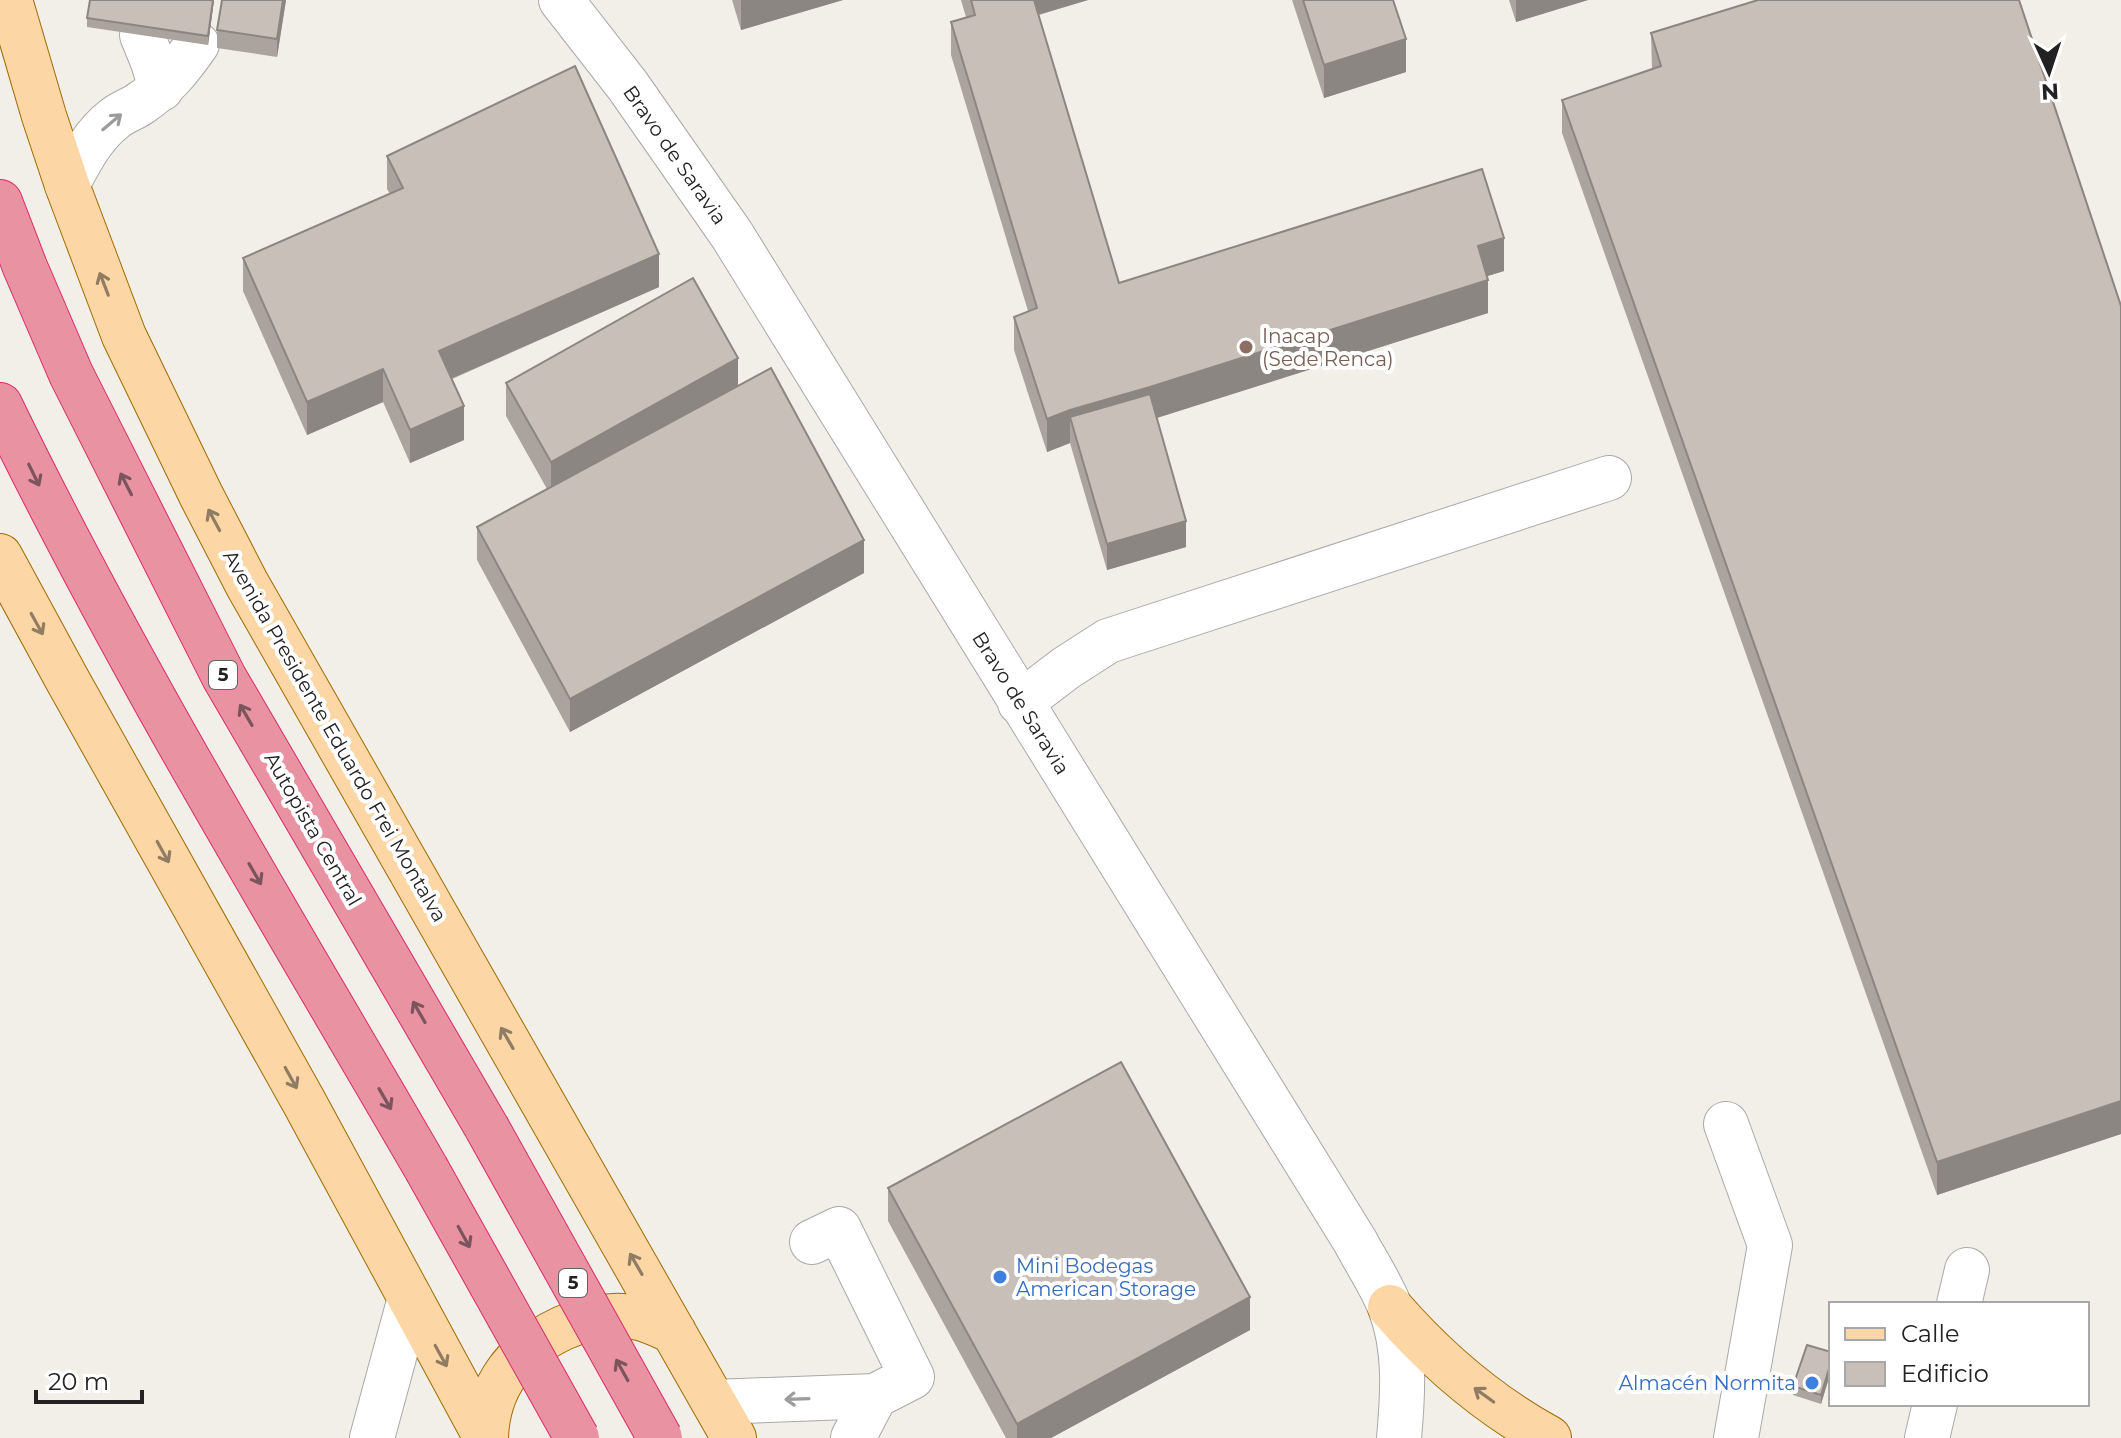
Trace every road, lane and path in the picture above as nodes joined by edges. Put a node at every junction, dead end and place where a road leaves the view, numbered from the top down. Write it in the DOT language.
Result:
graph roads {
  1 [pos="10,0"];
  2 [pos="561,0"];
  3 [pos="142,35"];
  4 [pos="197,44"];
  5 [pos="161,89"];
  6 [pos="67,185"];
  7 [pos="0,202"];
  8 [pos="0,405"];
  9 [pos="1609,478"];
  10 [pos="0,556"];
  11 [pos="1020,703"];
  12 [pos="1726,1124"];
  13 [pos="812,1242"];
  14 [pos="410,1298"];
  15 [pos="1390,1307"];
  16 [pos="674,1332"];
  17 [pos="875,1396"];
  18 [pos="1935,1406"];
  19 [pos="724,1420"];
  20 [pos="372,1438"];
  21 [pos="486,1438"];
  22 [pos="577,1438"];
  23 [pos="660,1438"];
  24 [pos="853,1438"];
  25 [pos="1399,1438"];
  26 [pos="1549,1438"];
  27 [pos="1736,1438"];
  28 [pos="1927,1438"];
  1 -- 6 [label="main road, Avenida Presidente Eduardo Frei Montalva"];
  2 -- 11 [label="street, Bravo de Saravia"];
  3 -- 5 [label="street"];
  4 -- 5 [label="street"];
  6 -- 5 [label="street, one-way"];
  16 -- 6 [label="main road, Avenida Presidente Eduardo Frei Montalva, one-way"];
  23 -- 7 [label="highway, Autopista Central / 5, one-way, bridge"];
  8 -- 22 [label="highway, one-way, bridge"];
  9 -- 11 [label="street"];
  10 -- 14 [label="main road, one-way"];
  11 -- 15 [label="street, Bravo de Saravia"];
  12 -- 27 [label="street"];
  13 -- 17 [label="street"];
  14 -- 20 [label="street"];
  14 -- 21 [label="main road, one-way"];
  15 -- 25 [label="street, Bravo de Saravia"];
  26 -- 15 [label="main road, one-way"];
  16 -- 19 [label="main road, Avenida Presidente Eduardo Frei Montalva"];
  16 -- 21 [label="main road"];
  17 -- 19 [label="street, one-way"];
  17 -- 24 [label="street"];
  18 -- 28 [label="street"];
}
